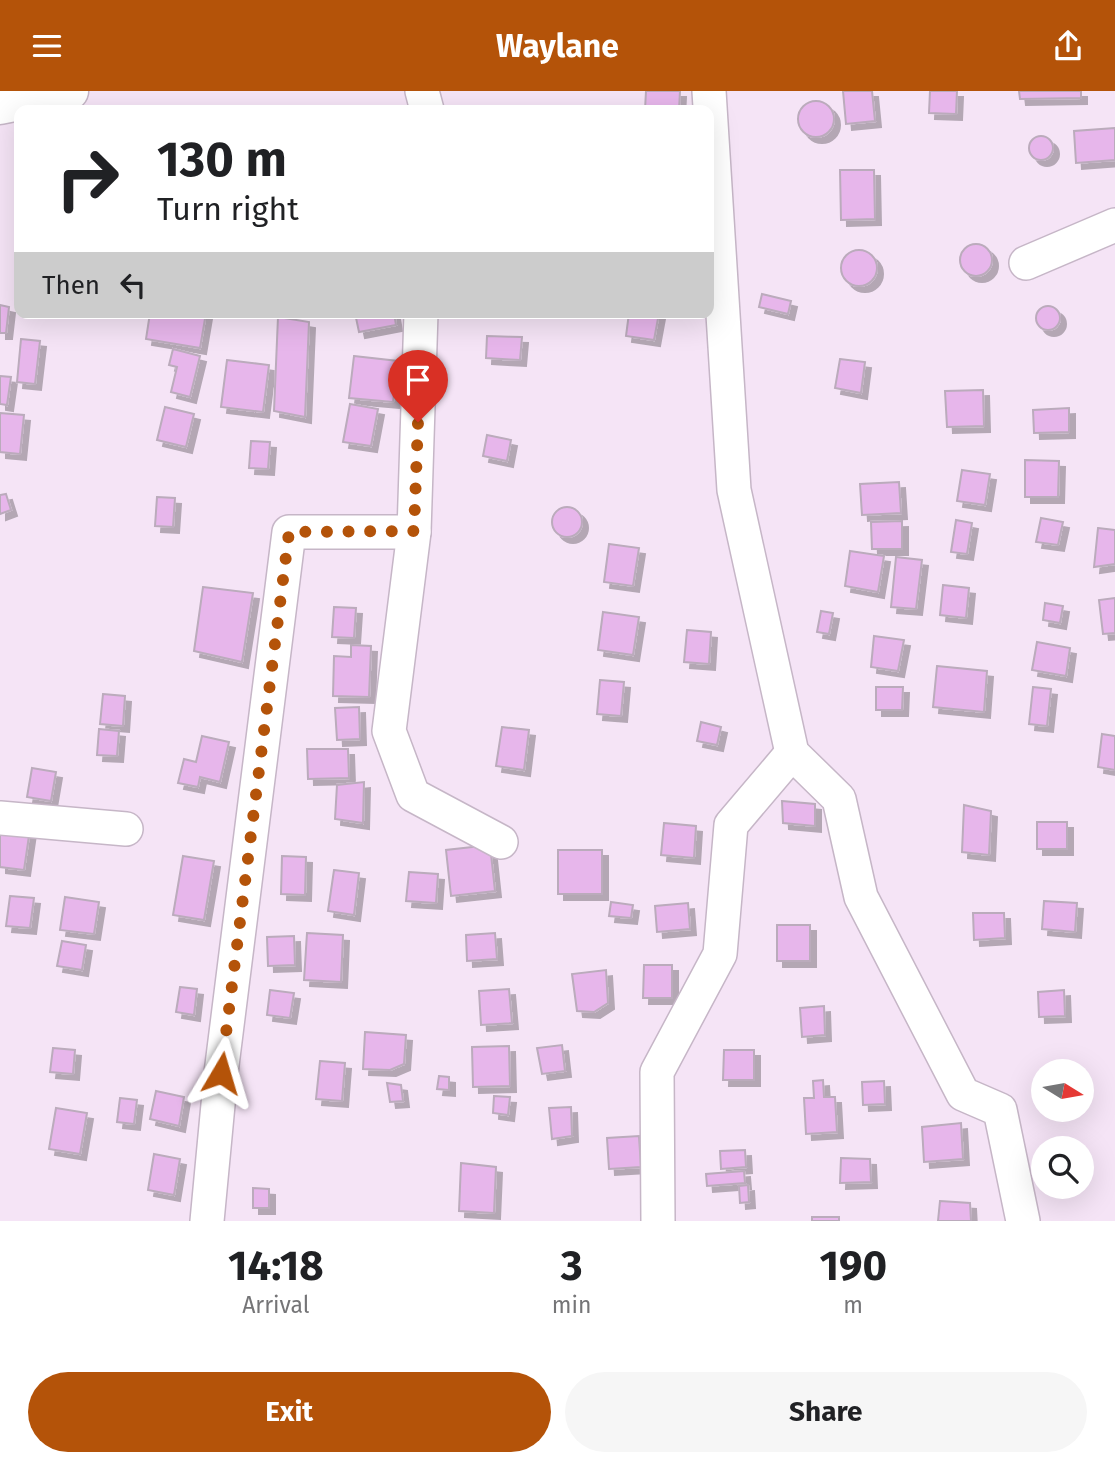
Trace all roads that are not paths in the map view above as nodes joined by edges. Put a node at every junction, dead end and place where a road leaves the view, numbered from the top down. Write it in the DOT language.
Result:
graph roads {
  1 [pos="69,91"];
  2 [pos="0,104"];
  3 [pos="714,171"];
  4 [pos="1115,226"];
  5 [pos="1026,263"];
  6 [pos="421,319"];
  7 [pos="414,531"];
  8 [pos="792,753"];
  9 [pos="0,818"];
  10 [pos="126,829"];
  11 [pos="501,842"];
  12 [pos="207,1221"];
  13 [pos="659,1221"];
  14 [pos="1023,1221"];
  1 -- 2 [label="main road"];
  3 -- 8 [label="street"];
  4 -- 5 [label="street"];
  6 -- 7 [label="street"];
  7 -- 11 [label="street"];
  7 -- 12 [label="street"];
  8 -- 13 [label="street"];
  8 -- 14 [label="street"];
  9 -- 10 [label="street"];
}
